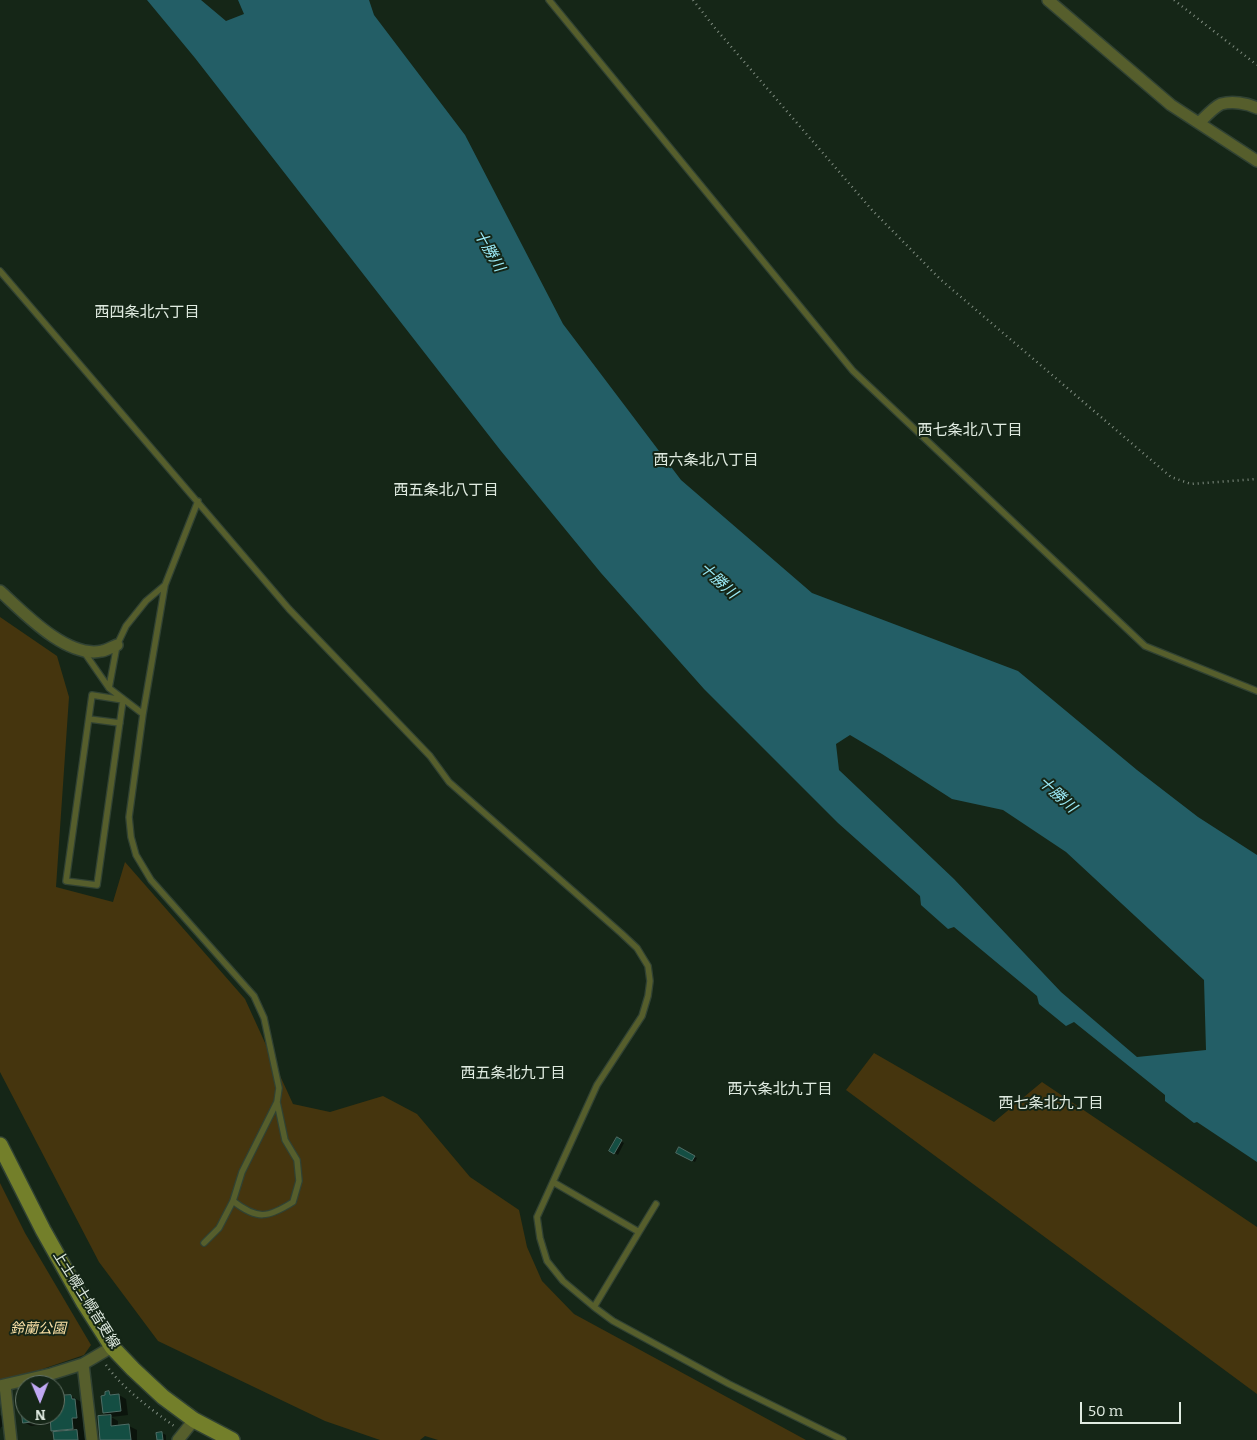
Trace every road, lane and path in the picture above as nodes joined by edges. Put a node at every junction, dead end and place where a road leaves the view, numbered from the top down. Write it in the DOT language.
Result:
graph roads {
  1 [pos="549,0"];
  2 [pos="693,0"];
  3 [pos="1048,0"];
  4 [pos="1174,0"];
  5 [pos="1257,65"];
  6 [pos="1257,108"];
  7 [pos="1199,123"];
  8 [pos="1257,161"];
  9 [pos="0,271"];
  10 [pos="1257,479"];
  11 [pos="198,501"];
  12 [pos="165,585"];
  13 [pos="0,591"];
  14 [pos="117,645"];
  15 [pos="83,651"];
  16 [pos="109,688"];
  17 [pos="1257,691"];
  18 [pos="123,700"];
  19 [pos="143,714"];
  20 [pos="89,719"];
  21 [pos="120,724"];
  22 [pos="277,1102"];
  23 [pos="0,1146"];
  24 [pos="553,1182"];
  25 [pos="233,1201"];
  26 [pos="656,1204"];
  27 [pos="639,1232"];
  28 [pos="204,1243"];
  29 [pos="594,1307"];
  30 [pos="112,1347"];
  31 [pos="98,1354"];
  32 [pos="83,1364"];
  33 [pos="3,1385"];
  34 [pos="194,1420"];
  35 [pos="181,1437"];
  36 [pos="11,1440"];
  37 [pos="92,1440"];
  38 [pos="232,1440"];
  39 [pos="843,1440"];
  1 -- 17 [label="lane"];
  2 -- 10 [label="path"];
  3 -- 7 [label="street"];
  4 -- 5 [label="path"];
  6 -- 7 [label="street"];
  7 -- 8 [label="street"];
  9 -- 11 [label="lane"];
  11 -- 12 [label="lane"];
  11 -- 24 [label="lane"];
  12 -- 14 [label="lane"];
  12 -- 19 [label="lane"];
  13 -- 15 [label="street"];
  14 -- 15 [label="street"];
  14 -- 16 [label="lane"];
  15 -- 16 [label="lane"];
  16 -- 18 [label="lane"];
  18 -- 19 [label="lane"];
  18 -- 20 [label="lane"];
  18 -- 21 [label="lane"];
  19 -- 22 [label="lane"];
  20 -- 21 [label="lane"];
  20 -- 21 [label="lane"];
  22 -- 25 [label="lane"];
  22 -- 25 [label="lane"];
  23 -- 30 [label="main road, 上士幌士幌音更線"];
  24 -- 27 [label="lane"];
  24 -- 29 [label="lane"];
  25 -- 28 [label="lane"];
  26 -- 27 [label="lane"];
  27 -- 29 [label="lane"];
  29 -- 39 [label="lane"];
  30 -- 31 [label="street"];
  30 -- 34 [label="main road, 上士幌士幌音更線"];
  31 -- 32 [label="street"];
  31 -- 35 [label="path"];
  32 -- 33 [label="street"];
  32 -- 37 [label="street"];
  33 -- 36 [label="street"];
  34 -- 35 [label="street"];
  34 -- 38 [label="main road, 上士幌士幌音更線"];
}
